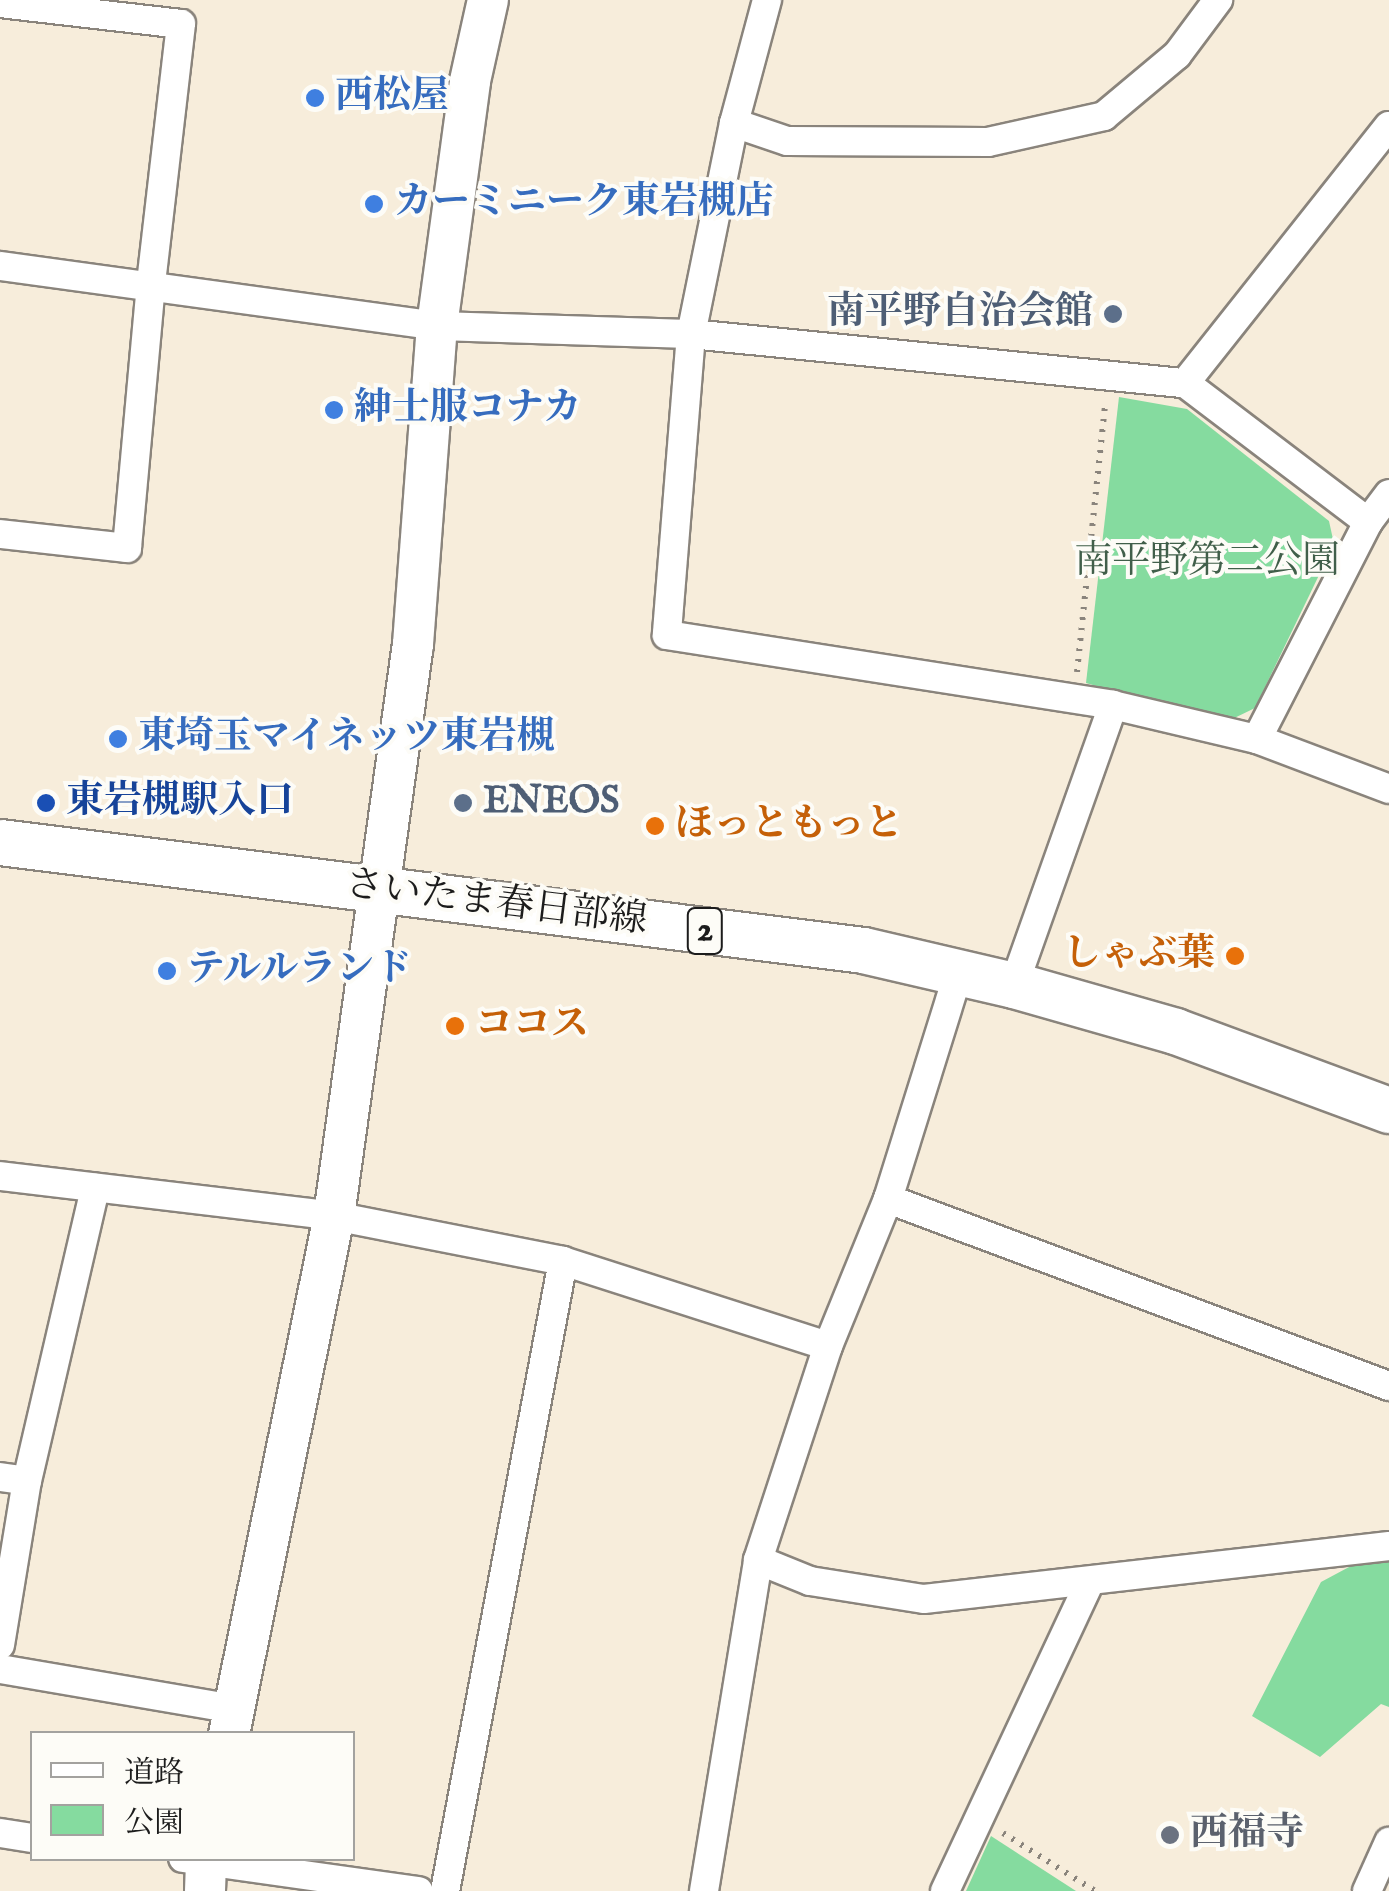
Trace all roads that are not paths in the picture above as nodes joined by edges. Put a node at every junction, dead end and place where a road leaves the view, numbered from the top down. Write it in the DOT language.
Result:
graph roads {
  1 [pos="488,0"];
  2 [pos="767,0"];
  3 [pos="1218,0"];
  4 [pos="17,3"];
  5 [pos="734,123"];
  6 [pos="1389,126"];
  7 [pos="0,266"];
  8 [pos="151,284"];
  9 [pos="437,326"];
  10 [pos="692,334"];
  11 [pos="1185,383"];
  12 [pos="1389,494"];
  13 [pos="1368,522"];
  14 [pos="0,534"];
  15 [pos="1112,705"];
  16 [pos="1257,739"];
  17 [pos="1389,790"];
  18 [pos="0,842"];
  19 [pos="378,889"];
  20 [pos="958,974"];
  21 [pos="1014,985"];
  22 [pos="1389,1110"];
  23 [pos="0,1176"];
  24 [pos="95,1188"];
  25 [pos="888,1200"];
  26 [pos="334,1216"];
  27 [pos="562,1260"];
  28 [pos="828,1346"];
  29 [pos="1389,1386"];
  30 [pos="14,1479"];
  31 [pos="1389,1546"];
  32 [pos="758,1560"];
  33 [pos="1090,1581"];
  34 [pos="0,1645"];
  35 [pos="0,1669"];
  36 [pos="232,1721"];
  37 [pos="0,1833"];
  38 [pos="30,1838"];
  39 [pos="1389,1842"];
  40 [pos="200,1867"];
  41 [pos="419,1891"];
  42 [pos="445,1891"];
  43 [pos="704,1891"];
  44 [pos="945,1891"];
  45 [pos="1367,1891"];
  1 -- 9 [label="street"];
  2 -- 5 [label="street"];
  3 -- 5 [label="street"];
  4 -- 8 [label="street"];
  5 -- 10 [label="street"];
  6 -- 11 [label="street"];
  7 -- 8 [label="street"];
  8 -- 9 [label="street"];
  8 -- 14 [label="street"];
  9 -- 10 [label="street"];
  9 -- 19 [label="street"];
  10 -- 11 [label="street"];
  10 -- 15 [label="street"];
  11 -- 13 [label="street"];
  12 -- 13 [label="street"];
  13 -- 16 [label="street"];
  15 -- 16 [label="street"];
  15 -- 21 [label="street"];
  16 -- 17 [label="street"];
  18 -- 19 [label="main road, さいたま春日部線 / 2"];
  19 -- 20 [label="main road, さいたま春日部線 / 2"];
  19 -- 26 [label="street"];
  20 -- 21 [label="main road, さいたま春日部線 / 2"];
  20 -- 25 [label="street"];
  21 -- 22 [label="main road, さいたま春日部線 / 2"];
  23 -- 24 [label="street"];
  24 -- 26 [label="street"];
  24 -- 30 [label="street"];
  25 -- 28 [label="street"];
  25 -- 29 [label="street"];
  26 -- 27 [label="street"];
  26 -- 36 [label="street"];
  27 -- 28 [label="street"];
  27 -- 42 [label="street"];
  28 -- 32 [label="street"];
  30 -- 34 [label="street"];
  31 -- 33 [label="street"];
  32 -- 33 [label="street"];
  32 -- 43 [label="street"];
  33 -- 44 [label="street"];
  35 -- 36 [label="street"];
  37 -- 38 [label="street"];
  39 -- 45 [label="street"];
  40 -- 41 [label="street"];
}
